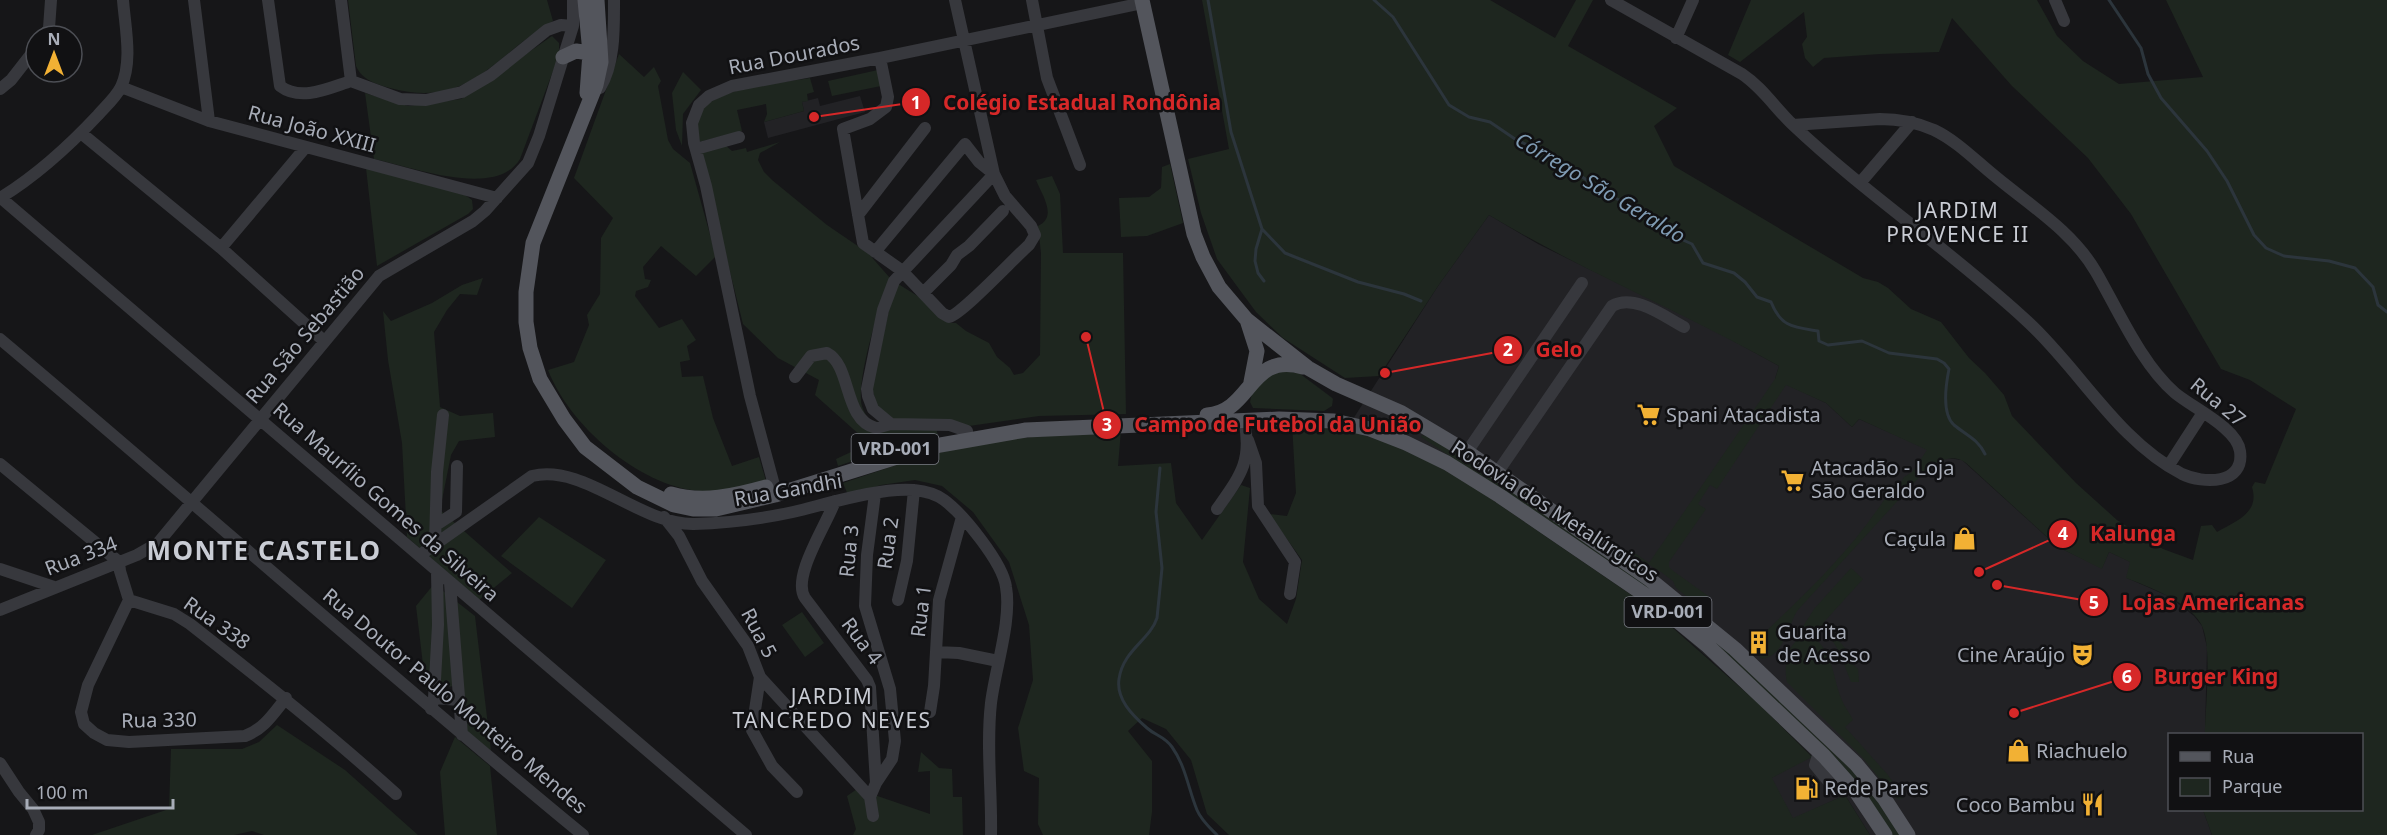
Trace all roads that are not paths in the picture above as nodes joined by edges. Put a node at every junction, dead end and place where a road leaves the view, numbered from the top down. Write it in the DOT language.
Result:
graph roads {
  1 [pos="51,0"];
  2 [pos="123,0"];
  3 [pos="194,0"];
  4 [pos="268,0"];
  5 [pos="341,0"];
  6 [pos="573,0"];
  7 [pos="585,0"];
  8 [pos="597,0"];
  9 [pos="614,0"];
  10 [pos="956,0"];
  11 [pos="1032,0"];
  12 [pos="1611,0"];
  13 [pos="1693,0"];
  14 [pos="2055,0"];
  15 [pos="1142,2"];
  16 [pos="2064,21"];
  17 [pos="49,24"];
  18 [pos="573,26"];
  19 [pos="1036,26"];
  20 [pos="1676,38"];
  21 [pos="964,41"];
  22 [pos="590,53"];
  23 [pos="563,57"];
  24 [pos="880,58"];
  25 [pos="24,63"];
  26 [pos="351,81"];
  27 [pos="121,87"];
  28 [pos="0,88"];
  29 [pos="589,107"];
  30 [pos="209,121"];
  31 [pos="1912,122"];
  32 [pos="1793,125"];
  33 [pos="925,129"];
  34 [pos="81,133"];
  35 [pos="739,136"];
  36 [pos="304,148"];
  37 [pos="696,149"];
  38 [pos="1080,165"];
  39 [pos="994,174"];
  40 [pos="1860,183"];
  41 [pos="0,198"];
  42 [pos="497,198"];
  43 [pos="1003,211"];
  44 [pos="858,216"];
  45 [pos="221,248"];
  46 [pos="874,252"];
  47 [pos="901,270"];
  48 [pos="1582,283"];
  49 [pos="924,292"];
  50 [pos="1247,320"];
  51 [pos="1684,327"];
  52 [pos="0,339"];
  53 [pos="324,341"];
  54 [pos="1308,368"];
  55 [pos="795,377"];
  56 [pos="1249,386"];
  57 [pos="2202,414"];
  58 [pos="443,415"];
  59 [pos="564,418"];
  60 [pos="261,419"];
  61 [pos="1249,420"];
  62 [pos="891,424"];
  63 [pos="967,431"];
  64 [pos="1248,441"];
  65 [pos="1467,452"];
  66 [pos="0,465"];
  67 [pos="2169,465"];
  68 [pos="457,466"];
  69 [pos="1497,473"];
  70 [pos="774,485"];
  71 [pos="914,490"];
  72 [pos="875,494"];
  73 [pos="835,501"];
  74 [pos="193,502"];
  75 [pos="674,505"];
  76 [pos="1217,509"];
  77 [pos="962,517"];
  78 [pos="663,518"];
  79 [pos="436,525"];
  80 [pos="435,543"];
  81 [pos="420,555"];
  82 [pos="119,562"];
  83 [pos="0,569"];
  84 [pos="437,572"];
  85 [pos="450,582"];
  86 [pos="54,587"];
  87 [pos="1290,594"];
  88 [pos="129,600"];
  89 [pos="898,600"];
  90 [pos="0,610"];
  91 [pos="936,652"];
  92 [pos="998,661"];
  93 [pos="760,677"];
  94 [pos="285,698"];
  95 [pos="459,700"];
  96 [pos="433,704"];
  97 [pos="930,712"];
  98 [pos="462,735"];
  99 [pos="0,763"];
  100 [pos="876,783"];
  101 [pos="797,792"];
  102 [pos="396,794"];
  103 [pos="870,797"];
  104 [pos="873,816"];
  105 [pos="36,835"];
  106 [pos="583,835"];
  107 [pos="746,835"];
  108 [pos="991,835"];
  109 [pos="1885,835"];
  110 [pos="1908,835"];
  1 -- 17 [label="street"];
  2 -- 27 [label="street"];
  3 -- 30 [label="street"];
  4 -- 26 [label="street"];
  5 -- 26 [label="street"];
  6 -- 18 [label="street, Rua São Sebastião"];
  7 -- 22 [label="main road"];
  8 -- 29 [label="main road, Rodovia dos Metalúrgicos"];
  9 -- 29 [label="street"];
  10 -- 21 [label="street"];
  11 -- 19 [label="street"];
  12 -- 20 [label="street, Rua 27"];
  13 -- 20 [label="street"];
  14 -- 16 [label="street"];
  15 -- 19 [label="street, Rua Dourados"];
  15 -- 50 [label="main road"];
  18 -- 23 [label="street, Rua São Sebastião"];
  18 -- 26 [label="street"];
  19 -- 21 [label="street, Rua Dourados"];
  19 -- 38 [label="street"];
  20 -- 32 [label="street, Rua 27"];
  21 -- 24 [label="street, Rua Dourados"];
  21 -- 39 [label="street"];
  22 -- 23 [label="main road"];
  22 -- 29 [label="main road"];
  23 -- 42 [label="street, Rua São Sebastião"];
  24 -- 37 [label="street, Rua Dourados"];
  24 -- 44 [label="street"];
  25 -- 28 [label="street"];
  27 -- 30 [label="street, Rua João XXIII"];
  27 -- 34 [label="street"];
  29 -- 59 [label="main road, Rodovia dos Metalúrgicos"];
  30 -- 36 [label="street, Rua João XXIII"];
  31 -- 32 [label="street, Rua 27"];
  31 -- 40 [label="street"];
  31 -- 57 [label="street, Rua 27"];
  32 -- 40 [label="street, Rua 27"];
  33 -- 44 [label="street"];
  34 -- 41 [label="street"];
  34 -- 45 [label="street"];
  35 -- 37 [label="street"];
  36 -- 42 [label="street, Rua João XXIII"];
  36 -- 45 [label="street"];
  37 -- 70 [label="street, Rua Dourados"];
  39 -- 46 [label="street"];
  39 -- 47 [label="street"];
  39 -- 49 [label="street"];
  40 -- 67 [label="street, Rua 27"];
  41 -- 60 [label="street, Rua Maurílio Gomes da Silveira"];
  42 -- 53 [label="street, Rua São Sebastião"];
  43 -- 49 [label="street"];
  44 -- 46 [label="street"];
  45 -- 53 [label="street"];
  46 -- 47 [label="street"];
  47 -- 49 [label="street"];
  47 -- 62 [label="street"];
  48 -- 65 [label="street"];
  50 -- 54 [label="main road"];
  50 -- 56 [label="main road"];
  51 -- 69 [label="street"];
  52 -- 74 [label="street, Rua Doutor Paulo Monteiro Mendes"];
  53 -- 60 [label="street, Rua São Sebastião"];
  54 -- 56 [label="main road, VRD-001"];
  54 -- 65 [label="main road, VRD-001"];
  55 -- 62 [label="street"];
  56 -- 61 [label="main road"];
  56 -- 63 [label="main road, Rodovia dos Metalúrgicos / VRD-001"];
  57 -- 67 [label="street"];
  57 -- 67 [label="street, Rua 27"];
  58 -- 79 [label="street"];
  59 -- 70 [label="main road, Rodovia dos Metalúrgicos / VRD-001"];
  59 -- 75 [label="main road, Rodovia dos Metalúrgicos"];
  60 -- 74 [label="street, Rua São Sebastião"];
  60 -- 81 [label="street, Rua Maurílio Gomes da Silveira"];
  61 -- 64 [label="street"];
  61 -- 75 [label="main road, Rodovia dos Metalúrgicos"];
  61 -- 109 [label="main road, Rodovia dos Metalúrgicos / VRD-001"];
  62 -- 63 [label="street"];
  63 -- 70 [label="main road, Rodovia dos Metalúrgicos / VRD-001"];
  64 -- 76 [label="street"];
  64 -- 87 [label="street"];
  65 -- 69 [label="main road, VRD-001"];
  66 -- 82 [label="street"];
  68 -- 79 [label="street"];
  69 -- 110 [label="main road, VRD-001"];
  71 -- 72 [label="street, Rua Gandhi"];
  71 -- 77 [label="street, Rua Gandhi"];
  71 -- 89 [label="street, Rua 2"];
  72 -- 73 [label="street, Rua Gandhi"];
  72 -- 100 [label="street, Rua 3"];
  73 -- 78 [label="street, Rua Gandhi"];
  73 -- 100 [label="street, Rua 4"];
  74 -- 82 [label="street, Rua 334"];
  74 -- 96 [label="street, Rua Doutor Paulo Monteiro Mendes"];
  75 -- 78 [label="street"];
  77 -- 91 [label="street, Rua 1"];
  77 -- 92 [label="street, Rua Gandhi"];
  78 -- 80 [label="street, Rua Gandhi"];
  78 -- 93 [label="street, Rua 5"];
  79 -- 80 [label="street"];
  80 -- 81 [label="street, Rua Gandhi"];
  81 -- 84 [label="street, Rua Maurílio Gomes da Silveira"];
  82 -- 86 [label="street, Rua 334"];
  82 -- 88 [label="street"];
  83 -- 86 [label="street"];
  84 -- 85 [label="street, Rua Maurílio Gomes da Silveira"];
  84 -- 96 [label="street"];
  85 -- 95 [label="street"];
  85 -- 107 [label="street, Rua Maurílio Gomes da Silveira"];
  86 -- 90 [label="street, Rua 334"];
  88 -- 94 [label="street, Rua 338"];
  88 -- 94 [label="street, Rua 330"];
  91 -- 92 [label="street"];
  91 -- 97 [label="street, Rua 1"];
  92 -- 108 [label="street, Rua Gandhi"];
  93 -- 101 [label="street"];
  93 -- 103 [label="street, Rua 5"];
  94 -- 102 [label="street, Rua 338"];
  95 -- 96 [label="street"];
  95 -- 98 [label="street"];
  96 -- 98 [label="street, Rua Doutor Paulo Monteiro Mendes"];
  98 -- 106 [label="street, Rua Doutor Paulo Monteiro Mendes"];
  99 -- 105 [label="street"];
  100 -- 103 [label="street, Rua 4"];
  103 -- 104 [label="street"];
}
